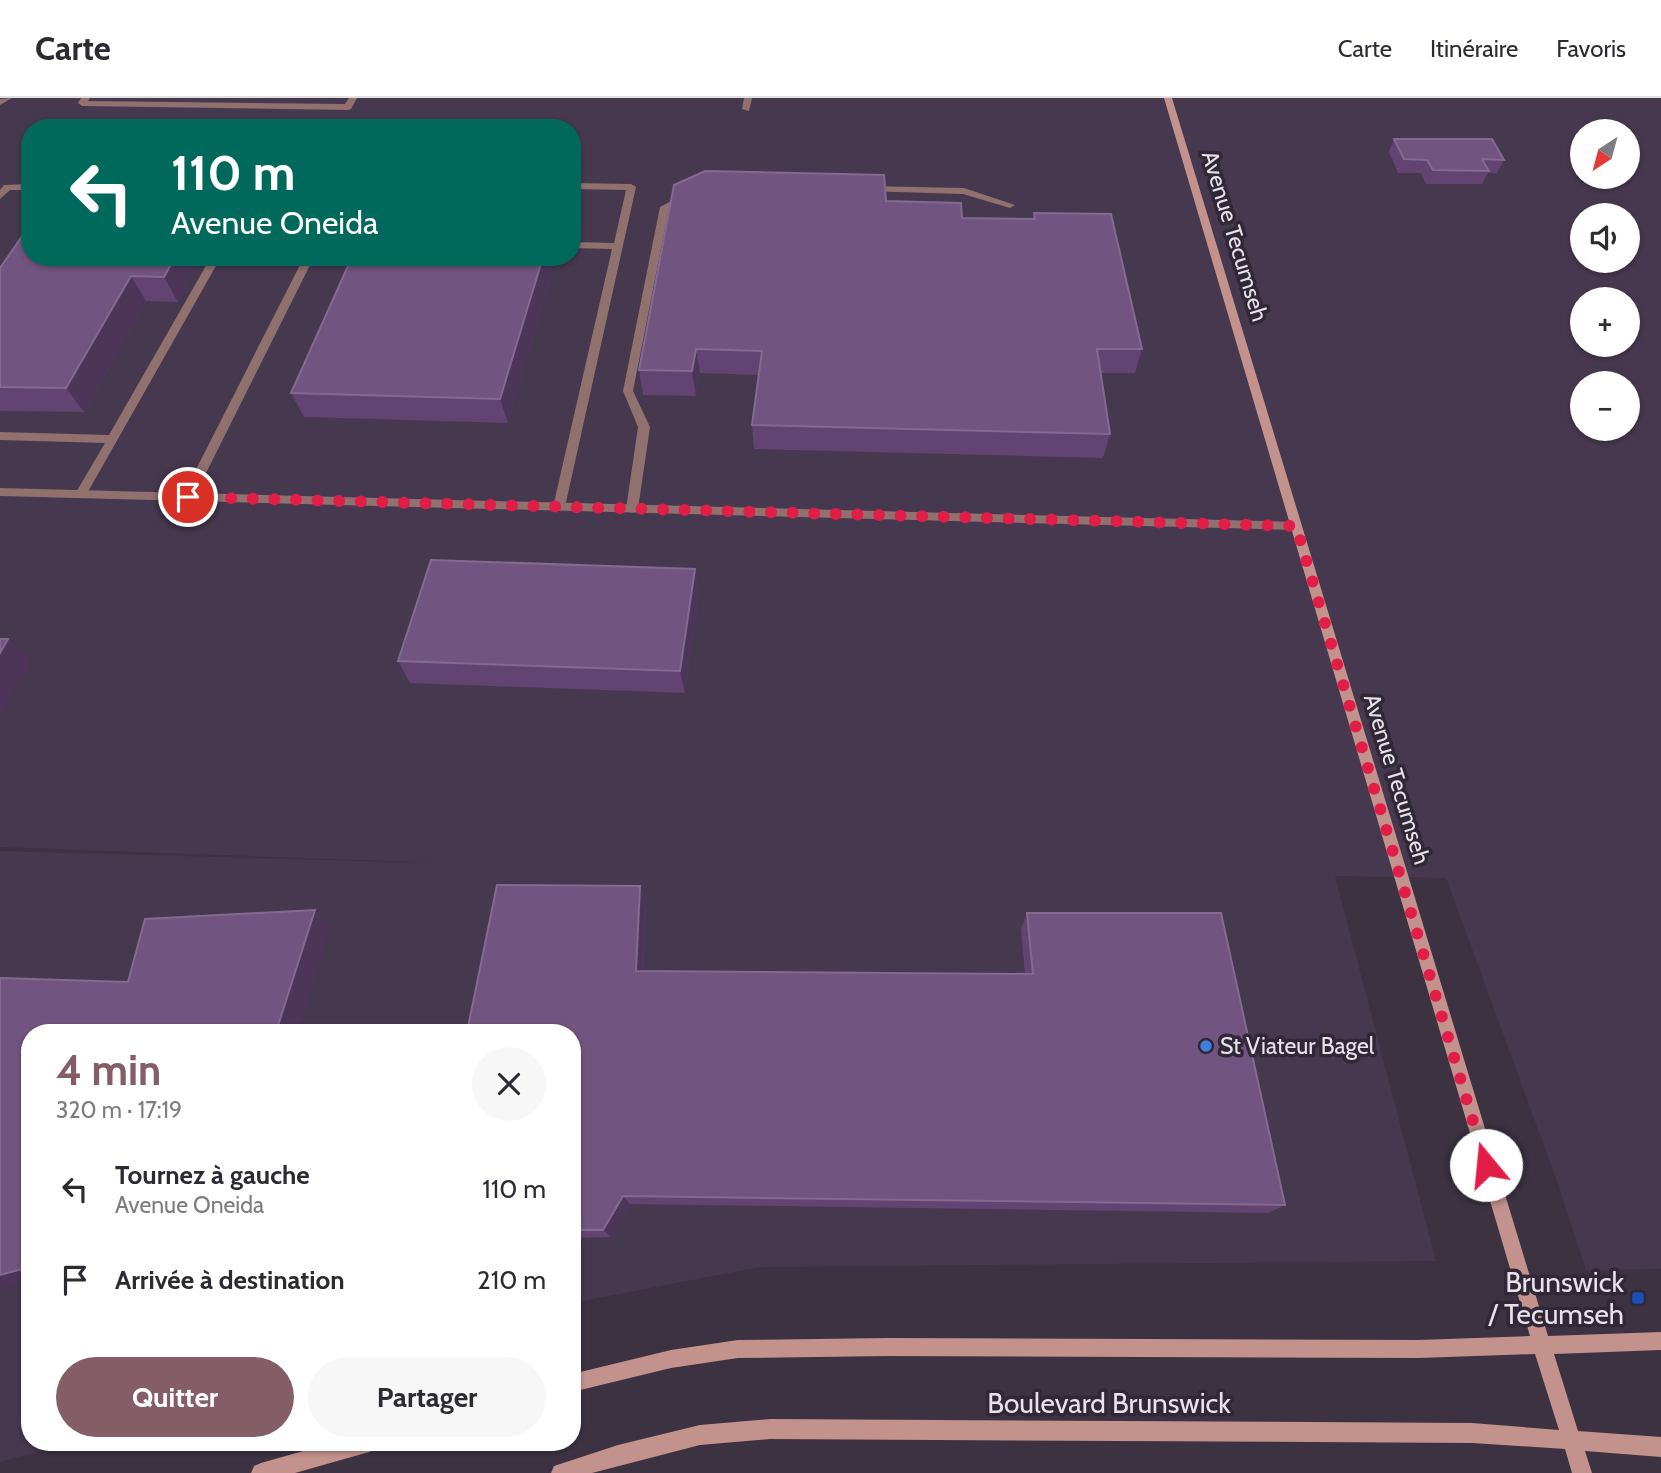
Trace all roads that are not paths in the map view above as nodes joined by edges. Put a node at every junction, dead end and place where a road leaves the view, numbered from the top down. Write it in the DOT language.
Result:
graph roads {
  1 [pos="8,98"];
  2 [pos="86,98"];
  3 [pos="353,98"];
  4 [pos="747,98"];
  5 [pos="1168,98"];
  6 [pos="0,102"];
  7 [pos="746,109"];
  8 [pos="581,186"];
  9 [pos="21,187"];
  10 [pos="855,188"];
  11 [pos="696,191"];
  12 [pos="0,196"];
  13 [pos="1010,205"];
  14 [pos="581,245"];
  15 [pos="618,246"];
  16 [pos="211,266"];
  17 [pos="304,266"];
  18 [pos="0,436"];
  19 [pos="113,439"];
  20 [pos="0,492"];
  21 [pos="81,494"];
  22 [pos="188,497"];
  23 [pos="559,507"];
  24 [pos="632,509"];
  25 [pos="1296,526"];
  26 [pos="1661,1341"];
  27 [pos="1541,1344"];
  28 [pos="581,1381"];
  29 [pos="1572,1442"];
  30 [pos="1661,1447"];
  31 [pos="338,1451"];
  32 [pos="261,1473"];
  33 [pos="561,1473"];
  34 [pos="1582,1473"];
  1 -- 6 [label="street"];
  2 -- 3 [label="street"];
  4 -- 7 [label="street"];
  5 -- 25 [label="street, Avenue Tecumseh"];
  8 -- 15 [label="street"];
  9 -- 12 [label="street"];
  10 -- 13 [label="street"];
  11 -- 24 [label="street"];
  14 -- 15 [label="street"];
  15 -- 23 [label="street"];
  16 -- 19 [label="street"];
  17 -- 22 [label="street"];
  18 -- 19 [label="street"];
  19 -- 21 [label="street"];
  20 -- 21 [label="street"];
  21 -- 22 [label="street"];
  22 -- 23 [label="street"];
  23 -- 24 [label="street"];
  24 -- 25 [label="street"];
  25 -- 27 [label="street, Avenue Tecumseh"];
  26 -- 27 [label="street"];
  27 -- 28 [label="street"];
  27 -- 29 [label="street, Avenue Tecumseh"];
  29 -- 30 [label="street, Boulevard Brunswick"];
  29 -- 33 [label="street, Boulevard Brunswick"];
  29 -- 34 [label="street, Avenue Tecumseh"];
  31 -- 32 [label="street"];
}
